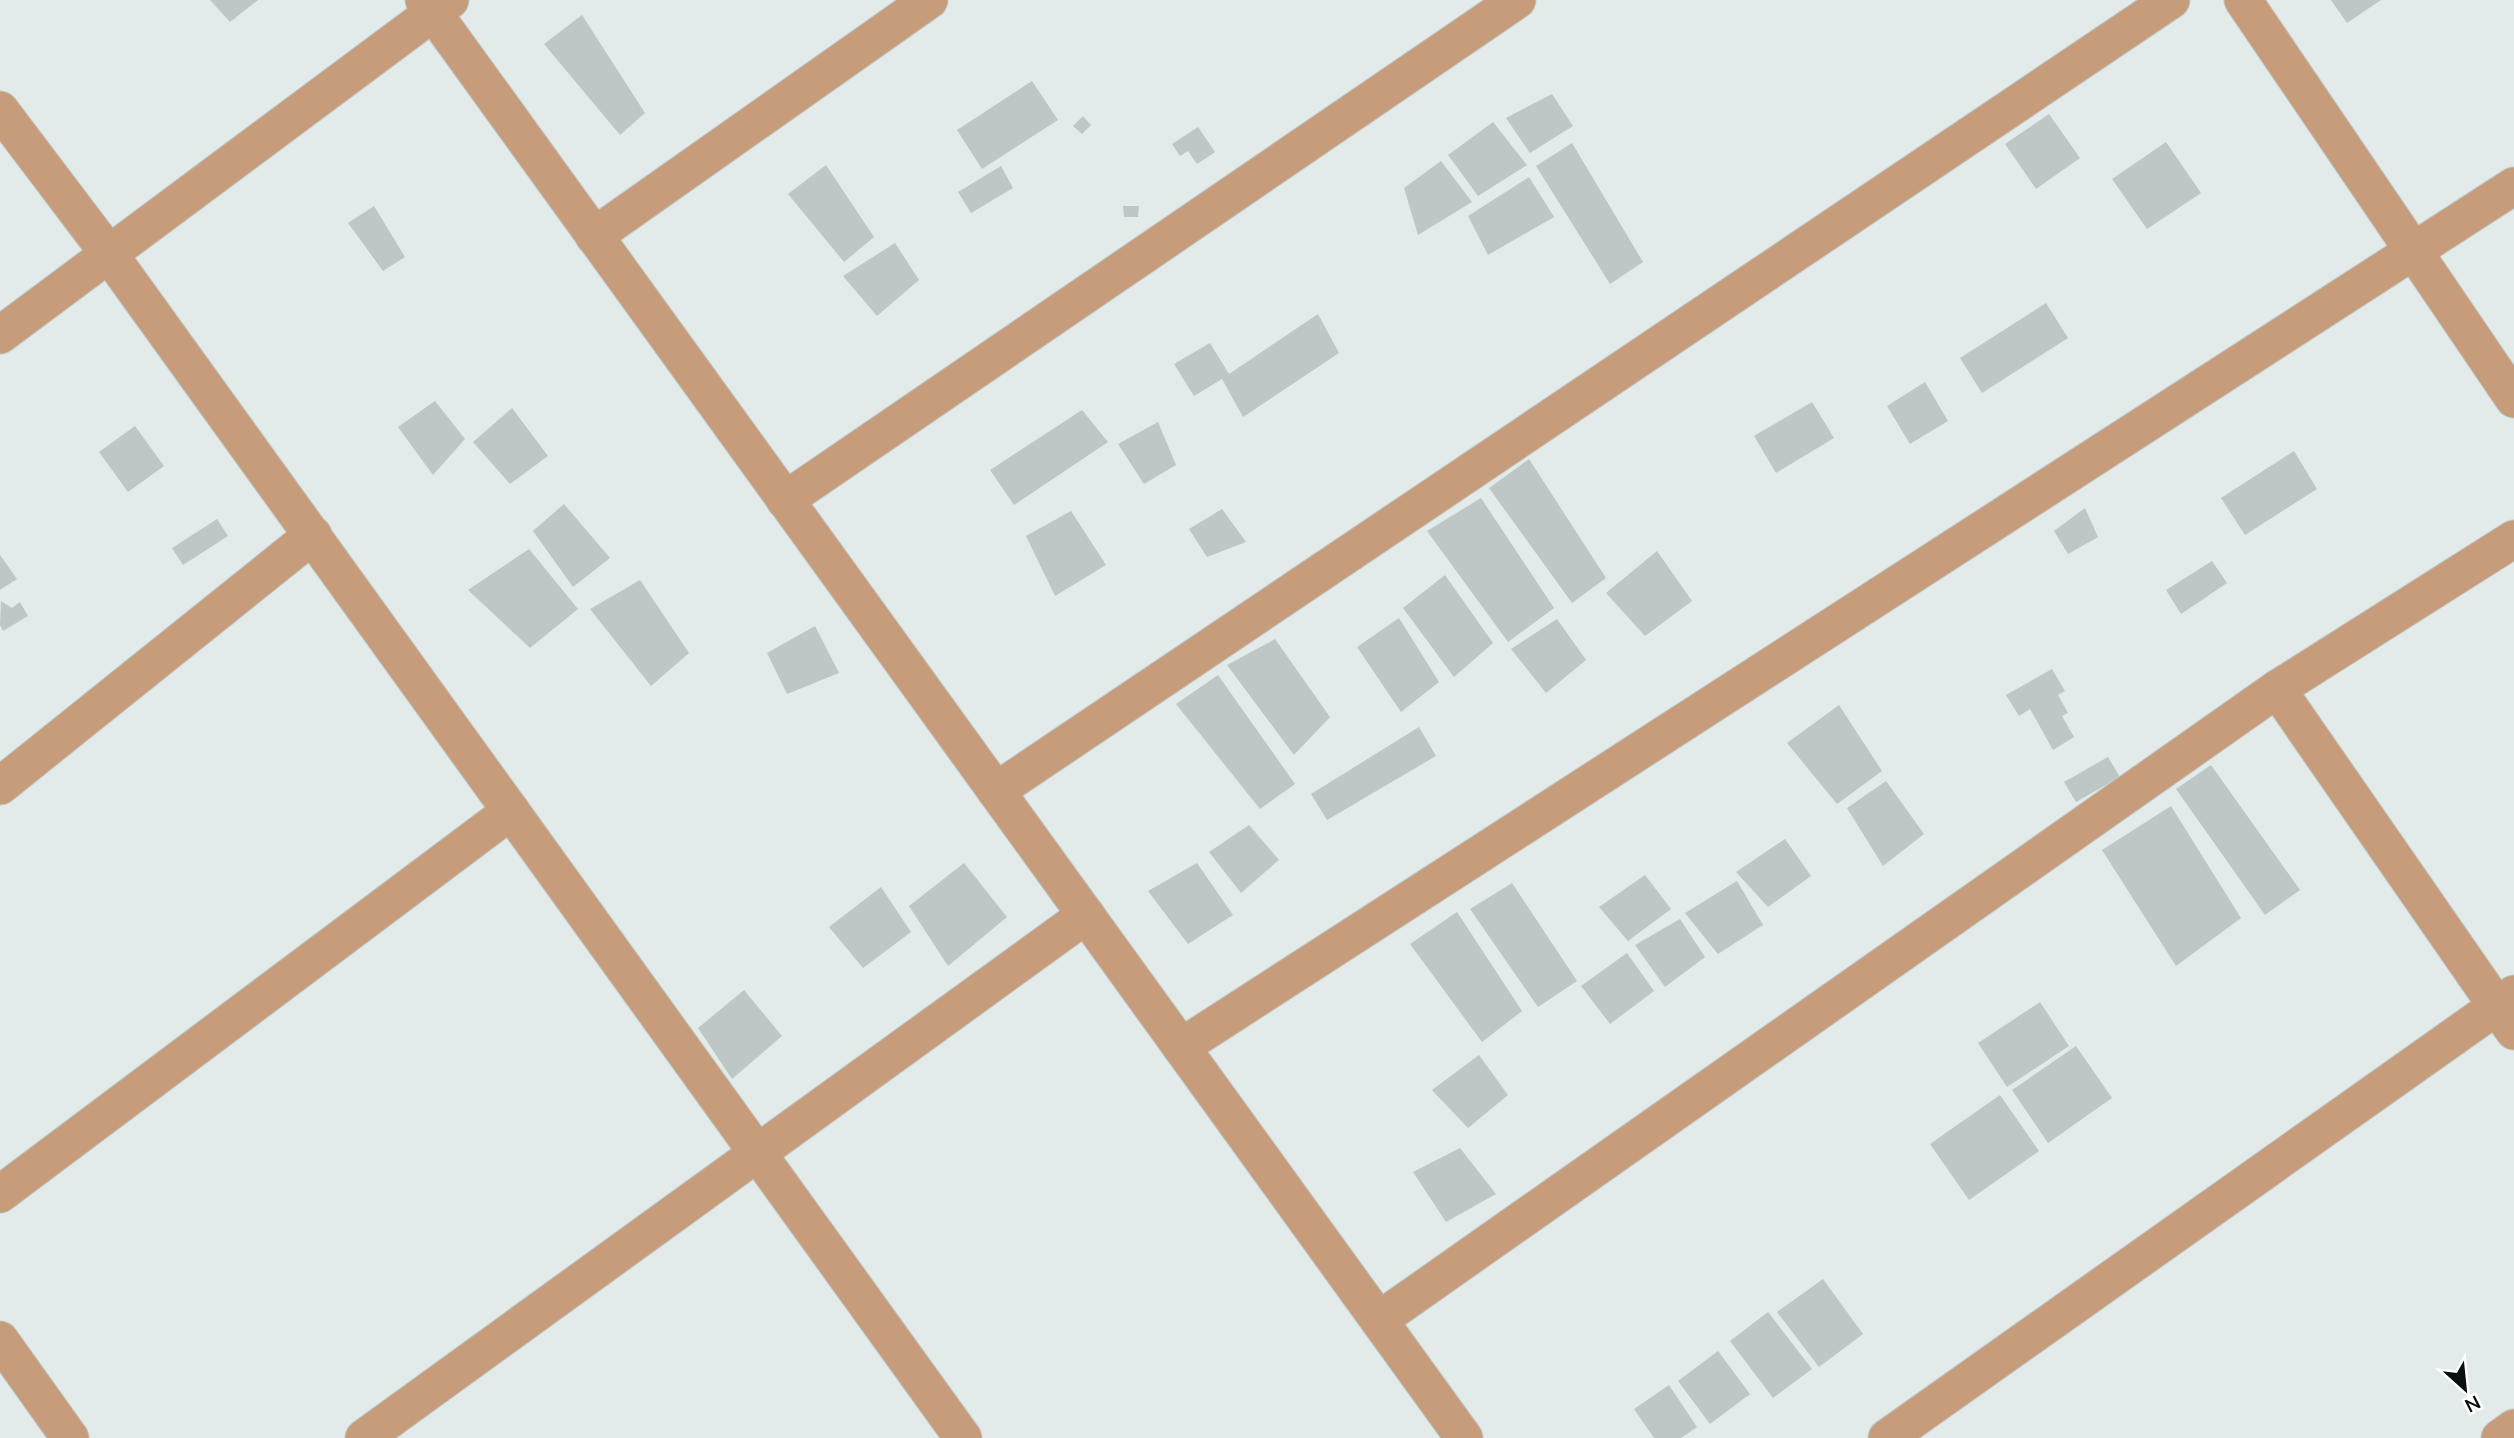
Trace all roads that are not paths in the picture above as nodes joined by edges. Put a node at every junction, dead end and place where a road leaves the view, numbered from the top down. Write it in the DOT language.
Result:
graph roads {
  1 [pos="1517,0"];
  2 [pos="2171,0"];
  3 [pos="2244,0"];
  4 [pos="918,3"];
  5 [pos="435,4"];
  6 [pos="0,110"];
  7 [pos="2514,186"];
  8 [pos="594,236"];
  9 [pos="2414,251"];
  10 [pos="109,254"];
  11 [pos="0,335"];
  12 [pos="2514,398"];
  13 [pos="785,500"];
  14 [pos="313,535"];
  15 [pos="2514,539"];
  16 [pos="2277,689"];
  17 [pos="0,786"];
  18 [pos="996,791"];
  19 [pos="511,811"];
  20 [pos="1086,915"];
  21 [pos="2508,1011"];
  22 [pos="1181,1047"];
  23 [pos="757,1153"];
  24 [pos="0,1194"];
  25 [pos="1379,1320"];
  26 [pos="0,1340"];
  27 [pos="2514,1428"];
  28 [pos="70,1438"];
  29 [pos="364,1438"];
  30 [pos="963,1438"];
  31 [pos="1464,1438"];
  32 [pos="1888,1438"];
  33 [pos="2500,1438"];
  1 -- 13 [label="street"];
  2 -- 18 [label="street"];
  3 -- 9 [label="street"];
  4 -- 8 [label="street"];
  5 -- 8 [label="street"];
  5 -- 10 [label="street"];
  6 -- 10 [label="street"];
  7 -- 9 [label="street"];
  8 -- 13 [label="street"];
  9 -- 12 [label="street"];
  9 -- 22 [label="street"];
  10 -- 11 [label="street"];
  10 -- 14 [label="street"];
  13 -- 18 [label="street"];
  14 -- 17 [label="street"];
  14 -- 19 [label="street"];
  15 -- 16 [label="street"];
  16 -- 21 [label="street"];
  16 -- 25 [label="street"];
  18 -- 20 [label="street"];
  19 -- 23 [label="street"];
  19 -- 24 [label="street"];
  20 -- 22 [label="street"];
  20 -- 23 [label="street"];
  21 -- 32 [label="street"];
  22 -- 25 [label="street"];
  23 -- 29 [label="street"];
  23 -- 30 [label="street"];
  25 -- 31 [label="street"];
  26 -- 28 [label="street"];
  27 -- 33 [label="street"];
}
